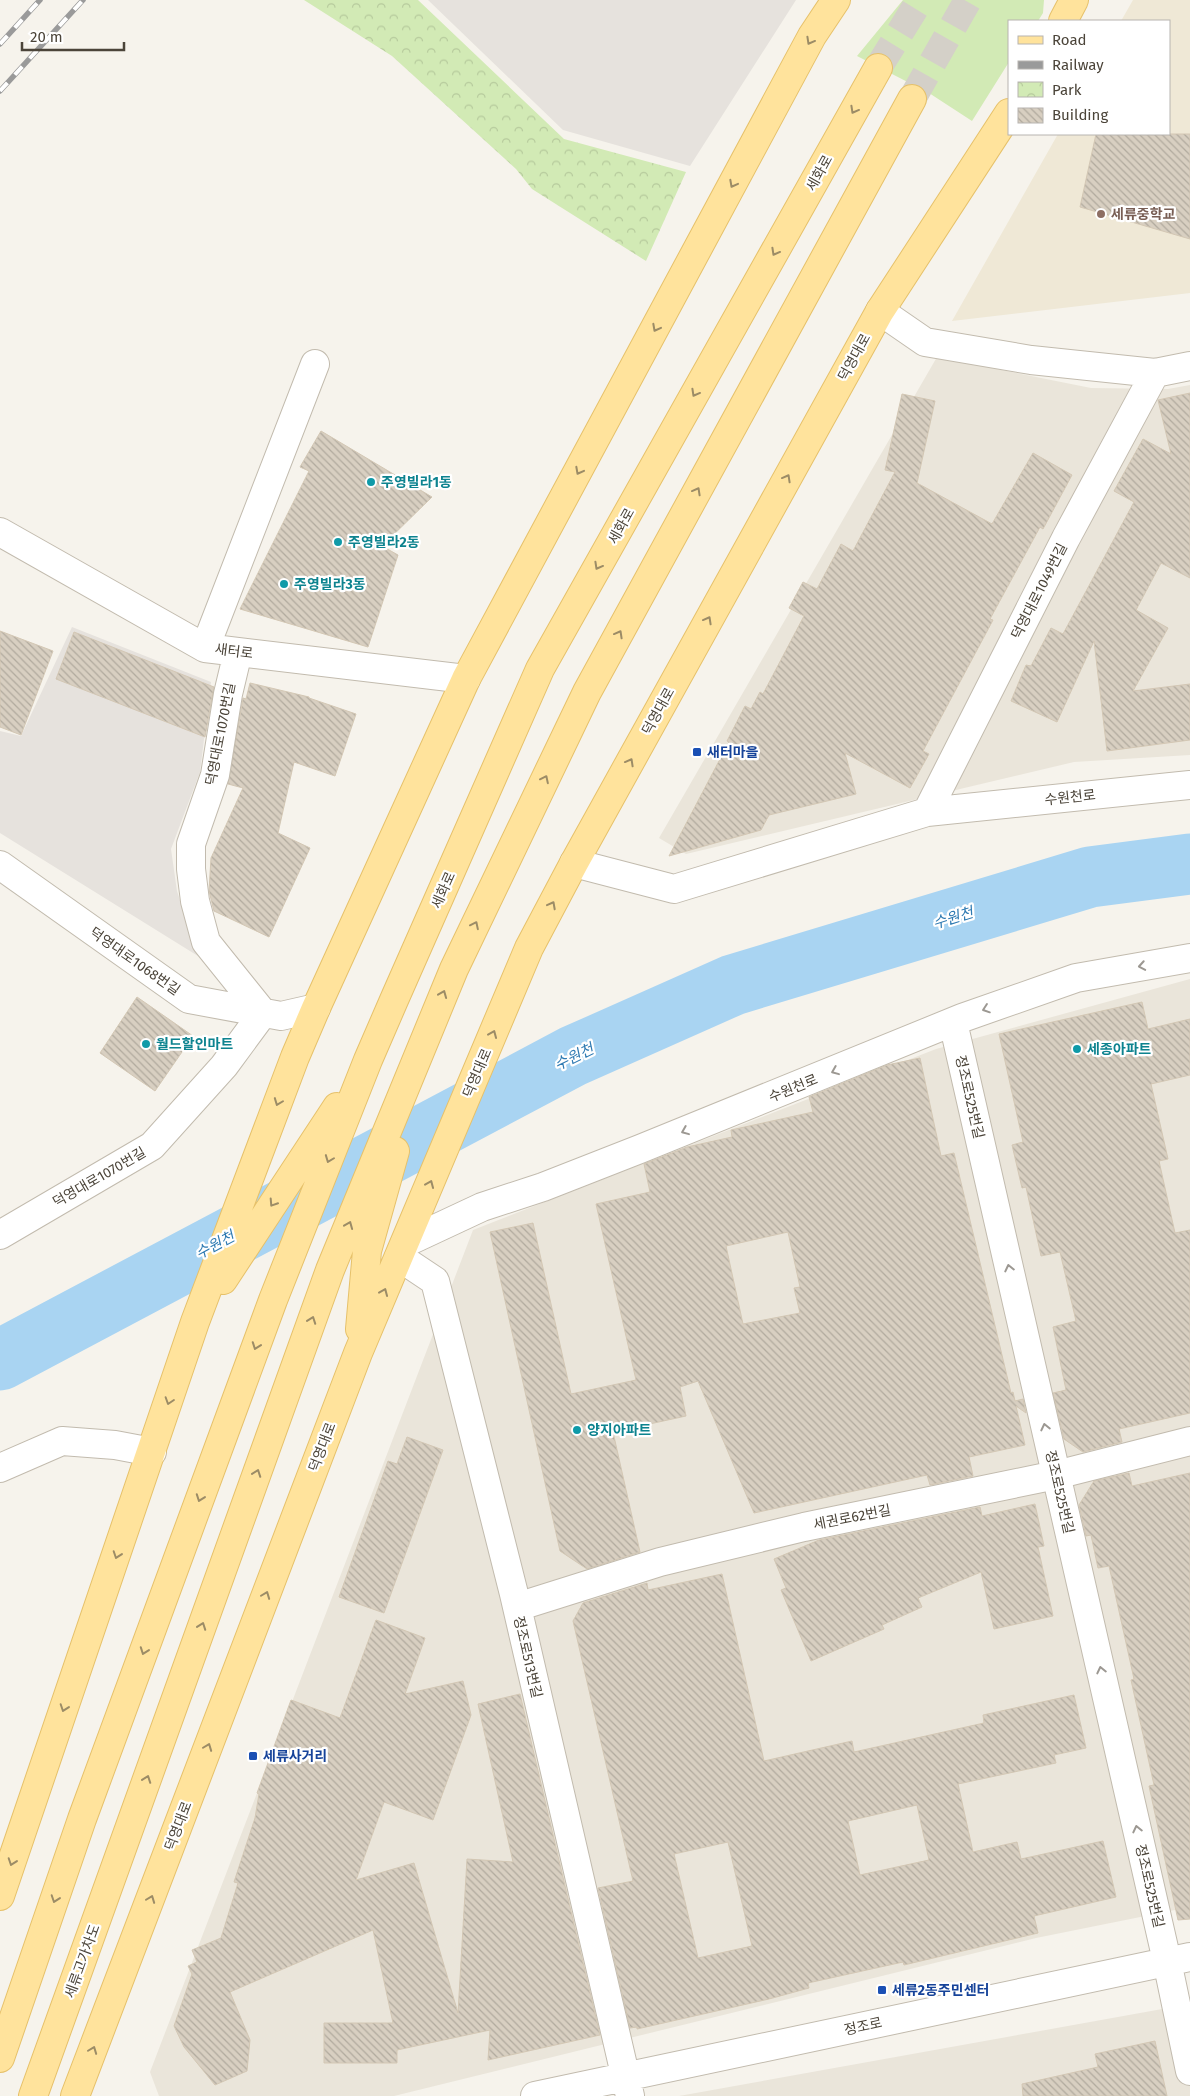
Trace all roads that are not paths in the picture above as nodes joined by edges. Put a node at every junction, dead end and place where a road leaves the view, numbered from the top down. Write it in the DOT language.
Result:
graph roads {
  1 [pos="836,0"];
  2 [pos="1052,0"];
  3 [pos="1074,0"];
  4 [pos="1049,20"];
  5 [pos="1064,20"];
  6 [pos="878,68"];
  7 [pos="912,99"];
  8 [pos="1008,114"];
  9 [pos="880,311"];
  10 [pos="314,364"];
  11 [pos="1190,366"];
  12 [pos="1154,373"];
  13 [pos="0,532"];
  14 [pos="205,648"];
  15 [pos="238,652"];
  16 [pos="466,679"];
  17 [pos="1190,785"];
  18 [pos="927,812"];
  19 [pos="574,863"];
  20 [pos="0,865"];
  21 [pos="1190,958"];
  22 [pos="316,1008"];
  23 [pos="263,1013"];
  24 [pos="432,1022"];
  25 [pos="953,1022"];
  26 [pos="368,1060"];
  27 [pos="0,1235"];
  28 [pos="405,1243"];
  29 [pos="195,1322"];
  30 [pos="358,1353"];
  31 [pos="1190,1441"];
  32 [pos="152,1452"];
  33 [pos="0,1468"];
  34 [pos="1056,1475"];
  35 [pos="517,1607"];
  36 [pos="0,1896"];
  37 [pos="1179,1959"];
  38 [pos="0,2058"];
  39 [pos="1190,2071"];
  40 [pos="627,2086"];
  41 [pos="33,2096"];
  42 [pos="76,2096"];
  43 [pos="535,2096"];
  1 -- 16 [label="main road, one-way"];
  2 -- 4 [label="main road"];
  3 -- 5 [label="main road"];
  6 -- 26 [label="main road, 세화로, one-way"];
  24 -- 7 [label="main road, one-way"];
  8 -- 9 [label="main road, 덕영대로"];
  9 -- 12 [label="street"];
  19 -- 9 [label="main road, 덕영대로, one-way"];
  10 -- 14 [label="street"];
  11 -- 12 [label="street"];
  12 -- 18 [label="street, 덕영대로1049번길"];
  13 -- 14 [label="street, 새터로"];
  14 -- 15 [label="street, 새터로"];
  15 -- 16 [label="street, 새터로"];
  15 -- 23 [label="street, 덕영대로1070번길"];
  16 -- 22 [label="main road"];
  17 -- 18 [label="street, 수원천로"];
  18 -- 19 [label="street, 수원천로"];
  28 -- 19 [label="main road, 덕영대로, one-way"];
  20 -- 23 [label="street, 덕영대로1068번길"];
  21 -- 25 [label="street, 수원천로, one-way"];
  22 -- 23 [label="street, 덕영대로1068번길"];
  22 -- 29 [label="main road, one-way"];
  23 -- 27 [label="street, 덕영대로1070번길"];
  24 -- 30 [label="main road"];
  41 -- 24 [label="main road, 세류고가차도, one-way"];
  25 -- 28 [label="street, 수원천로, one-way"];
  34 -- 25 [label="street, 정조로525번길, one-way"];
  26 -- 29 [label="main road, one-way"];
  26 -- 38 [label="main road, one-way"];
  30 -- 28 [label="main road, 덕영대로, one-way"];
  28 -- 35 [label="street, 정조로513번길"];
  29 -- 32 [label="main road, one-way"];
  42 -- 30 [label="main road, 덕영대로, one-way"];
  31 -- 34 [label="street, 세권로62번길"];
  32 -- 33 [label="street"];
  32 -- 36 [label="main road, one-way"];
  34 -- 35 [label="street, 세권로62번길"];
  37 -- 34 [label="street, 정조로525번길, one-way"];
  35 -- 40 [label="street, 정조로513번길"];
  37 -- 39 [label="street, 정조로525번길"];
  37 -- 40 [label="street, 정조로"];
  40 -- 43 [label="street, 정조로"];
}
